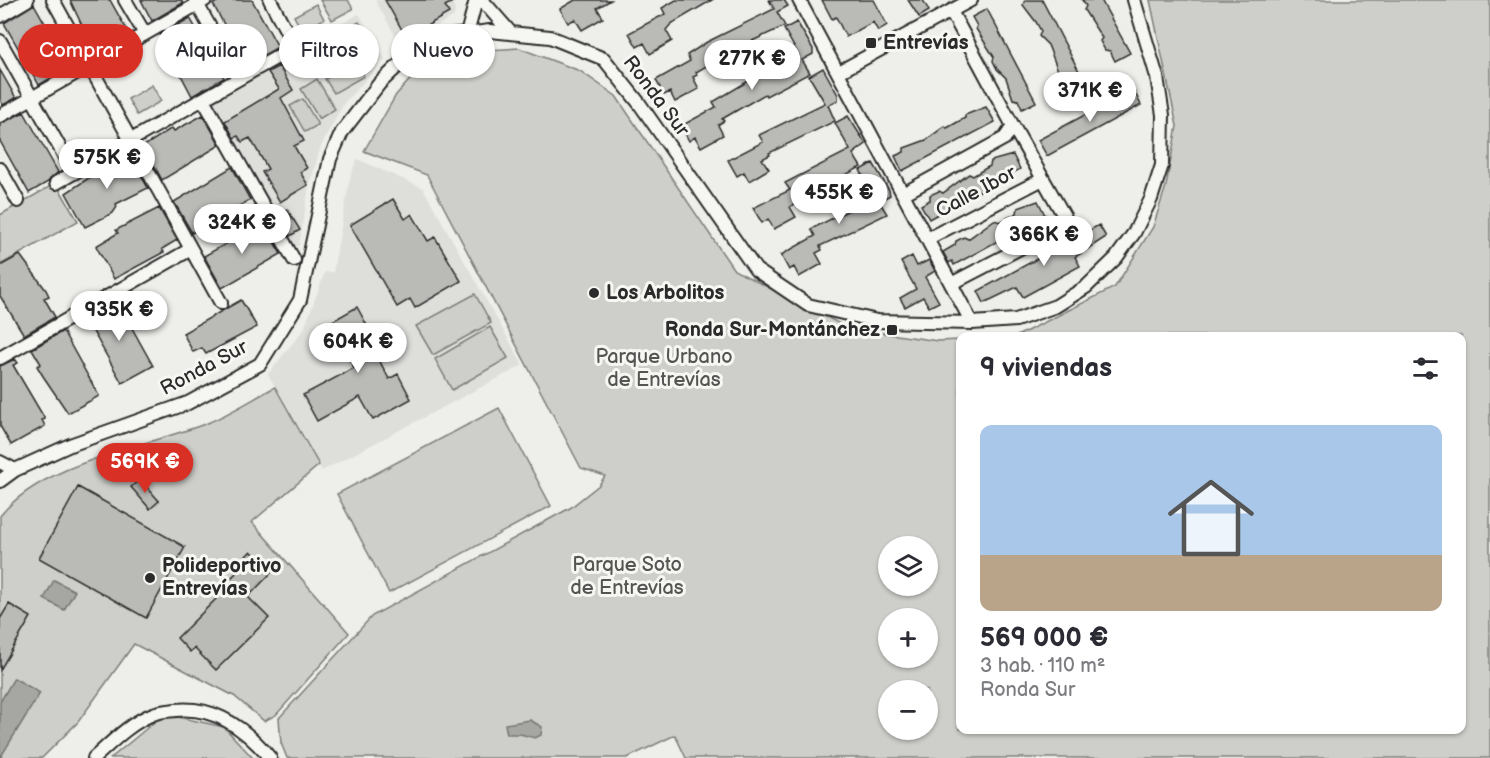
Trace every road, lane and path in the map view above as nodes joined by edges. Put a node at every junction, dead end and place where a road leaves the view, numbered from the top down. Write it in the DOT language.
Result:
graph roads {
  1 [pos="27,0"];
  2 [pos="53,0"];
  3 [pos="125,0"];
  4 [pos="270,0"];
  5 [pos="476,0"];
  6 [pos="482,0"];
  7 [pos="799,0"];
  8 [pos="971,0"];
  9 [pos="1134,0"];
  10 [pos="199,1"];
  11 [pos="951,11"];
  12 [pos="0,16"];
  13 [pos="66,24"];
  14 [pos="211,24"];
  15 [pos="470,24"];
  16 [pos="510,32"];
  17 [pos="495,33"];
  18 [pos="145,34"];
  19 [pos="0,41"];
  20 [pos="267,62"];
  21 [pos="391,72"];
  22 [pos="838,72"];
  23 [pos="68,78"];
  24 [pos="96,78"];
  25 [pos="238,78"];
  26 [pos="32,98"];
  27 [pos="203,99"];
  28 [pos="0,116"];
  29 [pos="1013,126"];
  30 [pos="131,140"];
  31 [pos="0,169"];
  32 [pos="74,173"];
  33 [pos="1042,178"];
  34 [pos="56,183"];
  35 [pos="903,194"];
  36 [pos="18,201"];
  37 [pos="927,239"];
  38 [pos="191,249"];
  39 [pos="294,260"];
  40 [pos="951,284"];
  41 [pos="221,303"];
  42 [pos="972,323"];
  43 [pos="0,358"];
  44 [pos="0,462"];
  45 [pos="15,470"];
  46 [pos="0,481"];
  47 [pos="94,758"];
  48 [pos="270,758"];
  1 -- 12 [label="street"];
  2 -- 13 [label="street"];
  3 -- 18 [label="street"];
  4 -- 20 [label="street"];
  5 -- 15 [label="street"];
  6 -- 16 [label="street"];
  7 -- 22 [label="street"];
  8 -- 11 [label="street"];
  9 -- 42 [label="street, Ronda Sur"];
  10 -- 14 [label="street"];
  10 -- 18 [label="street"];
  11 -- 22 [label="street"];
  11 -- 29 [label="street, Calle Ibor"];
  16 -- 17 [label="street, Ronda Sur"];
  16 -- 42 [label="street, Ronda Sur"];
  19 -- 26 [label="street"];
  21 -- 45 [label="street, Ronda Sur"];
  22 -- 35 [label="street"];
  23 -- 26 [label="street"];
  24 -- 30 [label="street"];
  25 -- 27 [label="street"];
  26 -- 28 [label="street"];
  26 -- 32 [label="street"];
  27 -- 30 [label="street"];
  27 -- 39 [label="street"];
  29 -- 33 [label="street, Calle Ibor"];
  29 -- 35 [label="street, Calle Ibor"];
  30 -- 32 [label="street"];
  30 -- 38 [label="street"];
  31 -- 36 [label="street"];
  32 -- 34 [label="street"];
  33 -- 37 [label="street, Calle Ibor"];
  33 -- 40 [label="street, Calle Ibor"];
  35 -- 37 [label="street"];
  37 -- 40 [label="street"];
  38 -- 41 [label="street"];
  38 -- 43 [label="street"];
  40 -- 42 [label="street"];
  44 -- 45 [label="street"];
  45 -- 46 [label="street, Ronda Sur"];
  47 -- 48 [label="street"];
}
